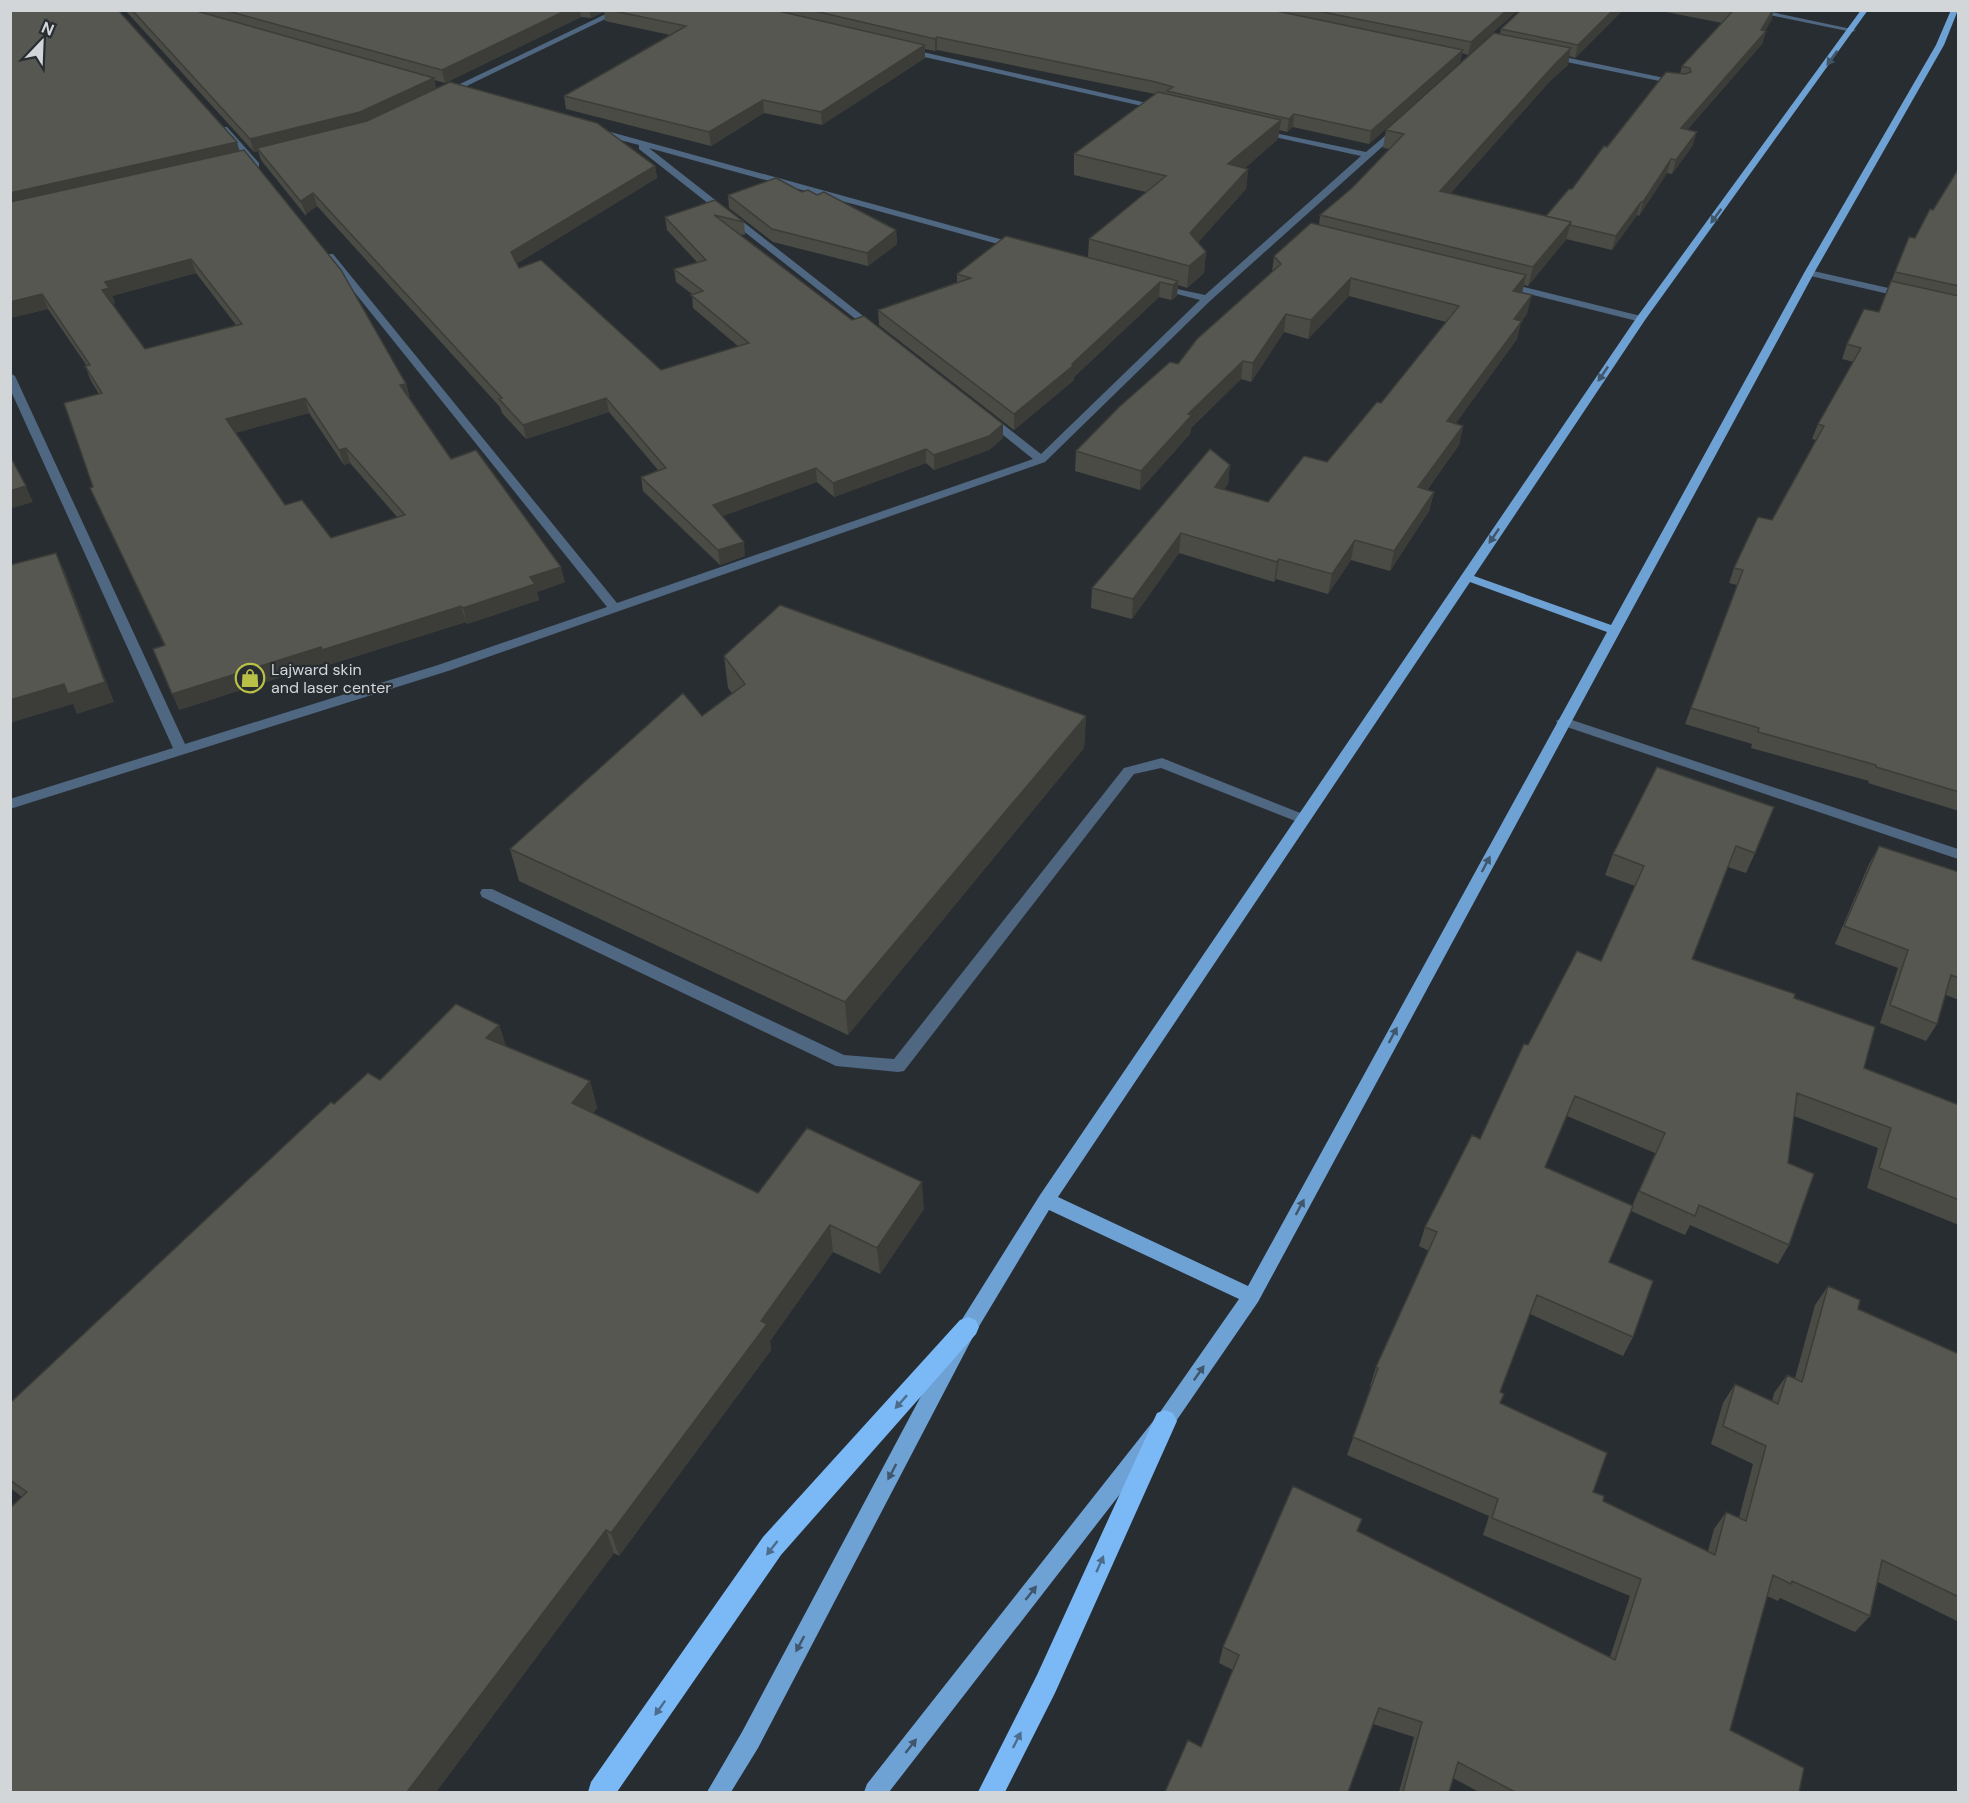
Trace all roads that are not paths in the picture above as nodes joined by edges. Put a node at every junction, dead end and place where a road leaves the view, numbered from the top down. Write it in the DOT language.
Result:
graph roads {
  1 [pos="621,10"];
  2 [pos="1748,10"];
  3 [pos="1865,10"];
  4 [pos="1955,10"];
  5 [pos="1852,30"];
  6 [pos="894,47"];
  7 [pos="1546,56"];
  8 [pos="1682,83"];
  9 [pos="442,86"];
  10 [pos="454,89"];
  11 [pos="465,93"];
  12 [pos="432,99"];
  13 [pos="1171,111"];
  14 [pos="1411,116"];
  15 [pos="219,123"];
  16 [pos="591,129"];
  17 [pos="1252,129"];
  18 [pos="637,143"];
  19 [pos="262,155"];
  20 [pos="1367,155"];
  21 [pos="250,158"];
  22 [pos="239,161"];
  23 [pos="266,177"];
  24 [pos="1024,249"];
  25 [pos="325,250"];
  26 [pos="1809,273"];
  27 [pos="1491,282"];
  28 [pos="1150,284"];
  29 [pos="1913,297"];
  30 [pos="1207,299"];
  31 [pos="1641,319"];
  32 [pos="881,334"];
  33 [pos="10,376"];
  34 [pos="975,408"];
  35 [pos="1041,460"];
  36 [pos="1466,578"];
  37 [pos="615,609"];
  38 [pos="1614,630"];
  39 [pos="1563,722"];
  40 [pos="182,750"];
  41 [pos="10,804"];
  42 [pos="1303,819"];
  43 [pos="1959,854"];
  44 [pos="488,893"];
  45 [pos="1046,1200"];
  46 [pos="1252,1296"];
  47 [pos="968,1328"];
  48 [pos="1165,1421"];
  49 [pos="601,1792"];
  50 [pos="718,1792"];
  51 [pos="875,1792"];
  52 [pos="991,1792"];
  1 -- 10 [label="street"];
  2 -- 5 [label="street"];
  3 -- 5 [label="main road"];
  4 -- 26 [label="main road"];
  5 -- 31 [label="main road, one-way"];
  6 -- 13 [label="street"];
  7 -- 8 [label="street"];
  9 -- 10 [label="street"];
  10 -- 11 [label="street"];
  10 -- 12 [label="street"];
  14 -- 20 [label="street"];
  15 -- 21 [label="street"];
  16 -- 18 [label="street"];
  17 -- 20 [label="street"];
  18 -- 24 [label="street"];
  18 -- 32 [label="street"];
  19 -- 21 [label="street"];
  20 -- 30 [label="street"];
  21 -- 22 [label="street"];
  21 -- 23 [label="street"];
  25 -- 37 [label="street"];
  26 -- 29 [label="street"];
  26 -- 38 [label="main road"];
  27 -- 31 [label="street"];
  28 -- 30 [label="street"];
  30 -- 35 [label="street"];
  31 -- 36 [label="main road, one-way"];
  33 -- 40 [label="street"];
  34 -- 35 [label="street"];
  35 -- 37 [label="street"];
  36 -- 38 [label="main road"];
  36 -- 42 [label="main road"];
  37 -- 40 [label="street"];
  38 -- 39 [label="main road"];
  39 -- 43 [label="street"];
  46 -- 39 [label="main road, one-way"];
  40 -- 41 [label="street"];
  42 -- 44 [label="street"];
  42 -- 45 [label="main road"];
  45 -- 46 [label="main road"];
  45 -- 47 [label="main road"];
  48 -- 46 [label="main road, one-way"];
  47 -- 49 [label="highway, one-way"];
  47 -- 50 [label="main road, one-way"];
  51 -- 48 [label="main road, one-way"];
  52 -- 48 [label="highway, one-way"];
}
